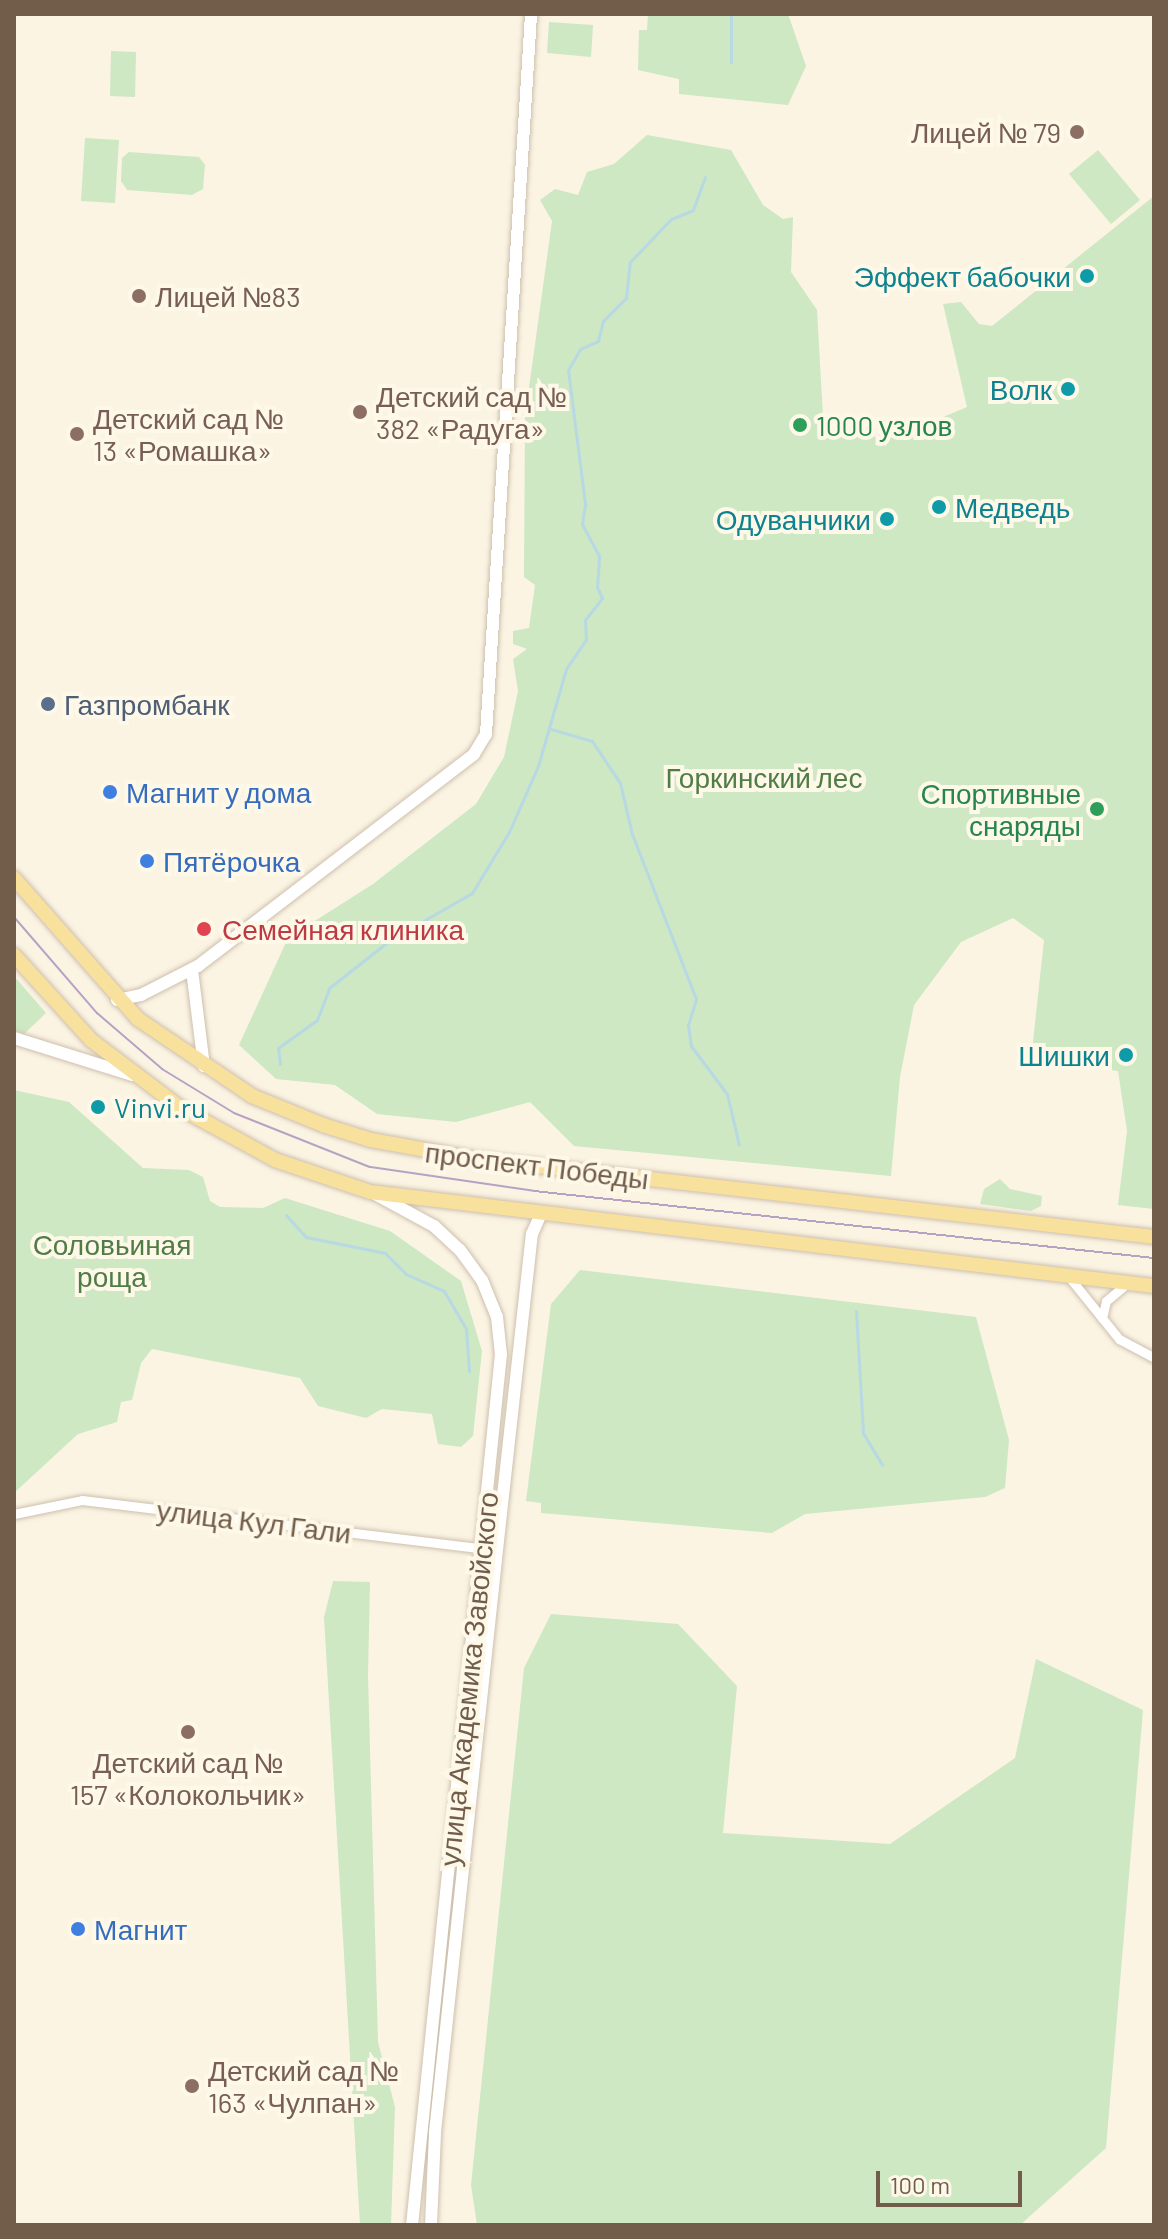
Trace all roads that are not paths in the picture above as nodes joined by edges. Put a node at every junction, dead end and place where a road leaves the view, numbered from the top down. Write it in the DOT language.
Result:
graph roads {
  1 [pos="531,14"];
  2 [pos="14,878"];
  3 [pos="14,955"];
  4 [pos="192,970"];
  5 [pos="117,1000"];
  6 [pos="14,1038"];
  7 [pos="204,1066"];
  8 [pos="132,1075"];
  9 [pos="370,1192"];
  10 [pos="541,1214"];
  11 [pos="1154,1237"];
  12 [pos="1068,1276"];
  13 [pos="1128,1283"];
  14 [pos="1154,1286"];
  15 [pos="1102,1318"];
  16 [pos="1154,1358"];
  17 [pos="14,1514"];
  18 [pos="480,1548"];
  19 [pos="497,1550"];
  20 [pos="412,2194"];
  21 [pos="431,2197"];
  22 [pos="412,2225"];
  23 [pos="431,2225"];
  1 -- 4 [label="street"];
  2 -- 5 [label="main road, проспект Победы"];
  3 -- 8 [label="main road, проспект Победы"];
  4 -- 5 [label="street"];
  4 -- 7 [label="street"];
  5 -- 7 [label="main road, проспект Победы"];
  6 -- 8 [label="street"];
  7 -- 11 [label="main road, проспект Победы"];
  8 -- 9 [label="main road, проспект Победы"];
  9 -- 10 [label="main road, проспект Победы"];
  9 -- 18 [label="street, улица Академика Завойского"];
  10 -- 12 [label="main road, проспект Победы"];
  10 -- 19 [label="street, улица Академика Завойского"];
  12 -- 13 [label="main road, проспект Победы"];
  12 -- 15 [label="street"];
  13 -- 14 [label="main road, проспект Победы"];
  13 -- 15 [label="street"];
  15 -- 16 [label="street"];
  17 -- 18 [label="street, улица Кул Гали"];
  18 -- 19 [label="street, улица Кул Гали"];
  18 -- 20 [label="street, улица Академика Завойского"];
  19 -- 21 [label="street, улица Академика Завойского"];
  20 -- 21 [label="street"];
  20 -- 22 [label="street, улица Академика Завойского"];
  21 -- 23 [label="street, улица Академика Завойского"];
}
